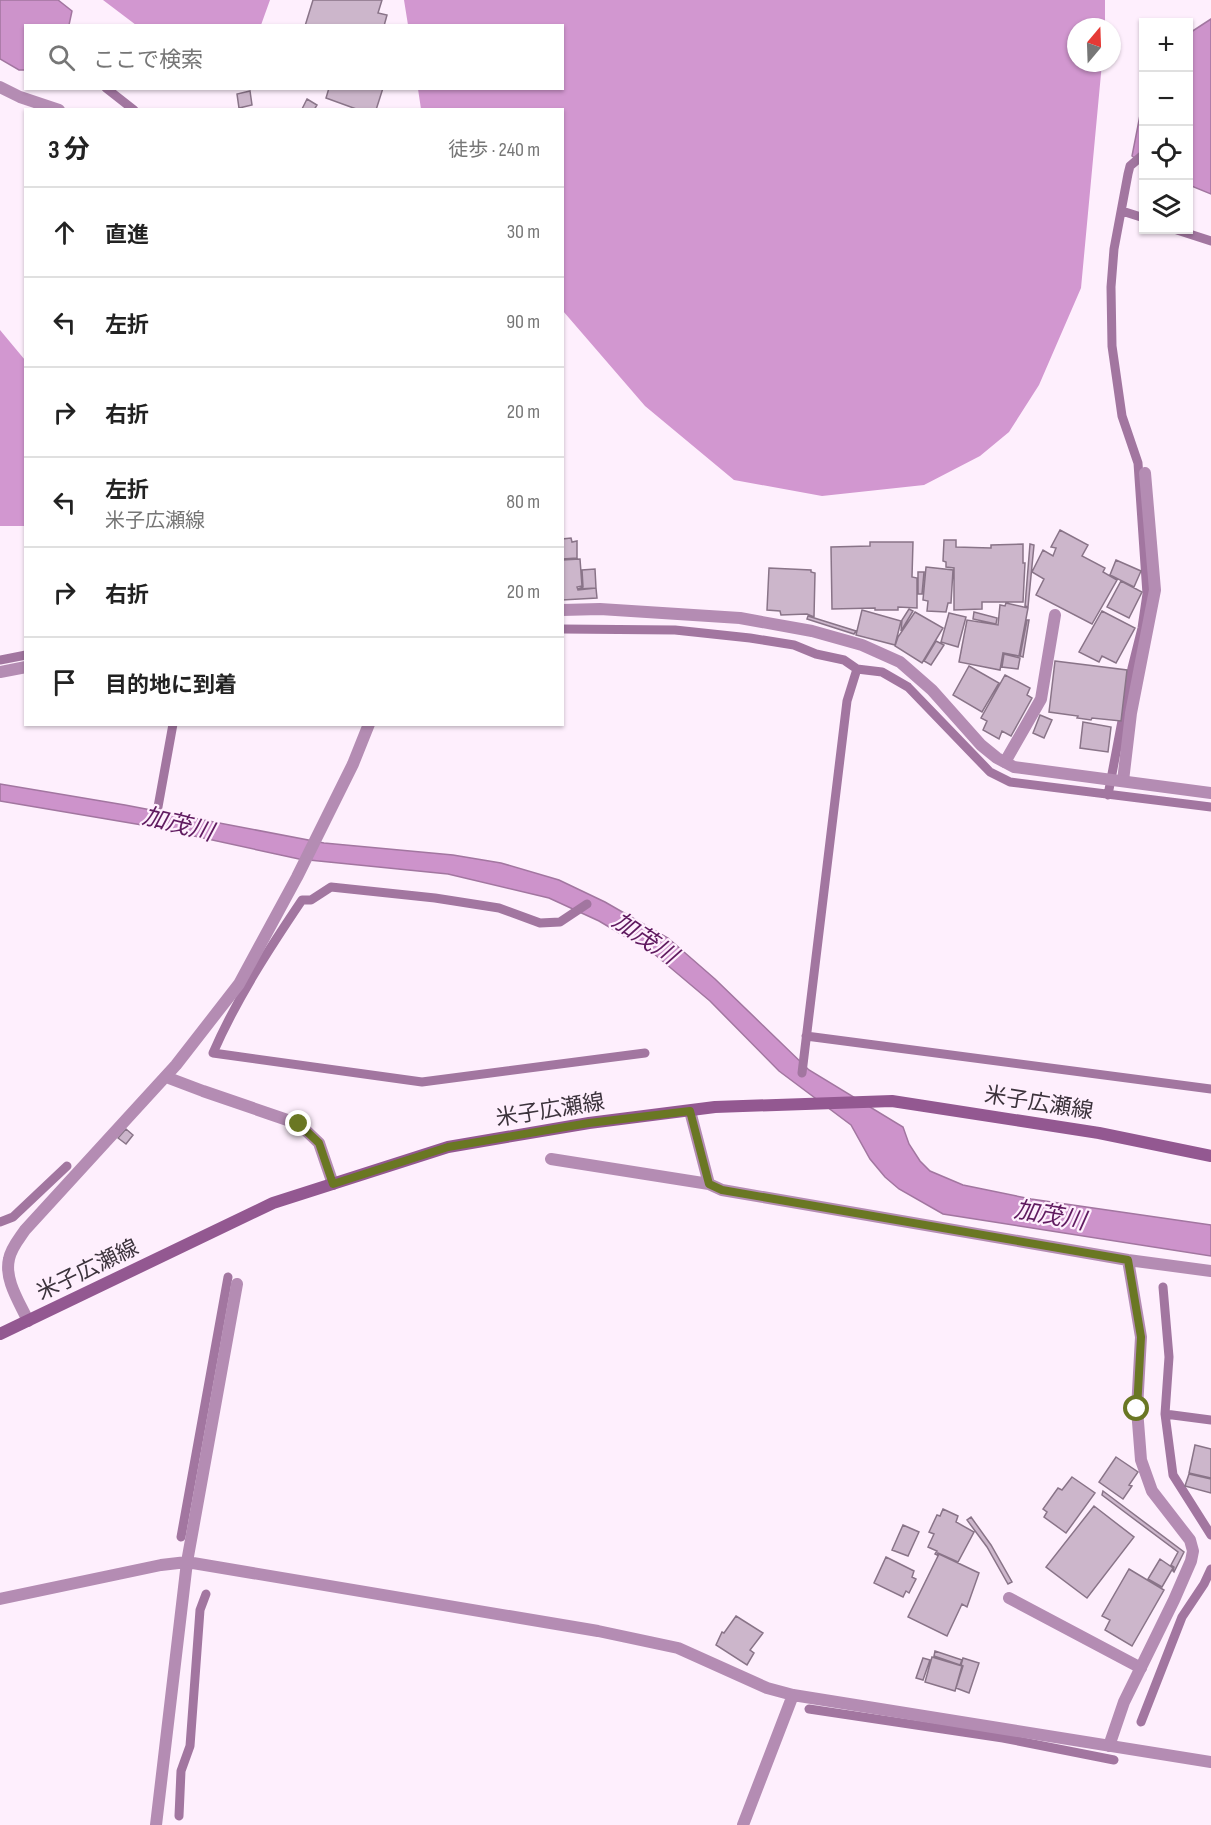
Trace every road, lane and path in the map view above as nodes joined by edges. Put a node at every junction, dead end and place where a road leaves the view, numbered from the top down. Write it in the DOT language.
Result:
graph roads {
  1 [pos="0,87"];
  2 [pos="53,108"];
  3 [pos="1145,473"];
  4 [pos="564,610"];
  5 [pos="1055,615"];
  6 [pos="24,667"];
  7 [pos="0,672"];
  8 [pos="368,726"];
  9 [pos="1005,762"];
  10 [pos="1123,781"];
  11 [pos="1211,793"];
  12 [pos="166,1077"];
  13 [pos="690,1111"];
  14 [pos="1211,1156"];
  15 [pos="550,1159"];
  16 [pos="333,1184"];
  17 [pos="709,1184"];
  18 [pos="1128,1260"];
  19 [pos="1211,1270"];
  20 [pos="237,1284"];
  21 [pos="28,1321"];
  22 [pos="0,1334"];
  23 [pos="187,1563"];
  24 [pos="1008,1598"];
  25 [pos="0,1599"];
  26 [pos="1141,1668"];
  27 [pos="793,1695"];
  28 [pos="1109,1746"];
  29 [pos="1211,1762"];
  30 [pos="156,1825"];
  31 [pos="743,1825"];
  1 -- 2 [label="street"];
  3 -- 10 [label="street"];
  4 -- 9 [label="street"];
  5 -- 9 [label="street"];
  6 -- 7 [label="street"];
  8 -- 12 [label="street"];
  9 -- 10 [label="street"];
  10 -- 11 [label="street"];
  12 -- 16 [label="street"];
  12 -- 21 [label="street"];
  13 -- 14 [label="main road, 米子広瀬線"];
  13 -- 16 [label="main road, 米子広瀬線"];
  13 -- 17 [label="street"];
  15 -- 17 [label="street"];
  16 -- 21 [label="main road, 米子広瀬線"];
  17 -- 18 [label="street"];
  18 -- 19 [label="street"];
  18 -- 26 [label="street"];
  20 -- 23 [label="street"];
  21 -- 22 [label="main road, 米子広瀬線"];
  23 -- 25 [label="street"];
  23 -- 27 [label="street"];
  23 -- 30 [label="street"];
  24 -- 26 [label="street"];
  26 -- 28 [label="street"];
  27 -- 28 [label="street"];
  27 -- 31 [label="street"];
  28 -- 29 [label="street"];
}
